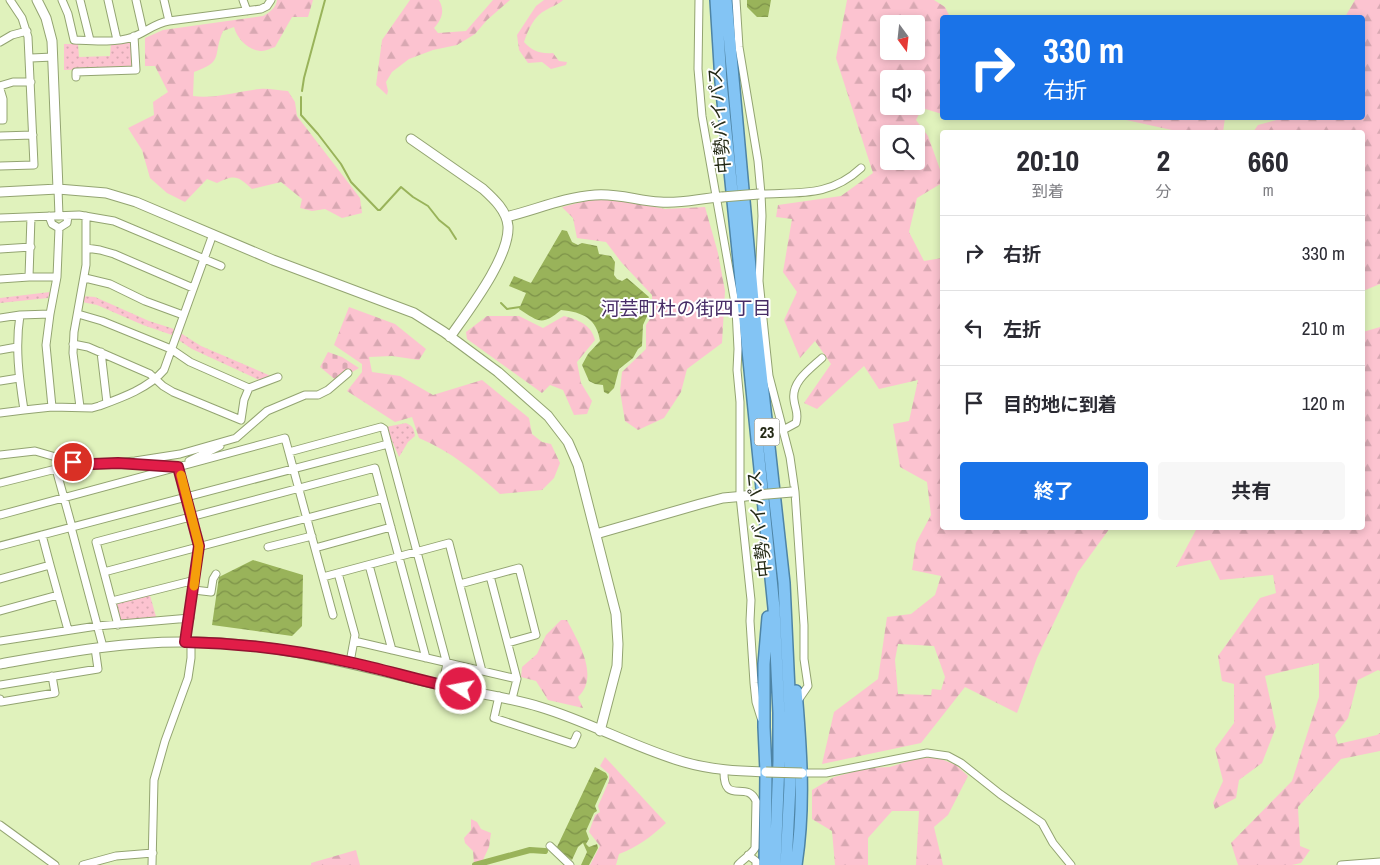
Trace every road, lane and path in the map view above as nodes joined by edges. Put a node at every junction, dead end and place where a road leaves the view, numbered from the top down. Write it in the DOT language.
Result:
graph roads {
  1 [pos="10,0"];
  2 [pos="38,0"];
  3 [pos="62,0"];
  4 [pos="80,0"];
  5 [pos="108,0"];
  6 [pos="136,0"];
  7 [pos="164,0"];
  8 [pos="243,0"];
  9 [pos="271,0"];
  10 [pos="699,0"];
  11 [pos="709,0"];
  12 [pos="716,0"];
  13 [pos="727,0"];
  14 [pos="736,0"];
  15 [pos="247,11"];
  16 [pos="169,21"];
  17 [pos="27,31"];
  18 [pos="143,31"];
  19 [pos="134,36"];
  20 [pos="90,40"];
  21 [pos="116,40"];
  22 [pos="0,42"];
  23 [pos="53,57"];
  24 [pos="31,58"];
  25 [pos="76,77"];
  26 [pos="31,82"];
  27 [pos="721,82"];
  28 [pos="0,88"];
  29 [pos="0,120"];
  30 [pos="33,135"];
  31 [pos="0,136"];
  32 [pos="411,139"];
  33 [pos="0,166"];
  34 [pos="861,168"];
  35 [pos="58,189"];
  36 [pos="0,192"];
  37 [pos="760,194"];
  38 [pos="718,197"];
  39 [pos="49,216"];
  40 [pos="59,216"];
  41 [pos="68,216"];
  42 [pos="86,216"];
  43 [pos="31,217"];
  44 [pos="506,217"];
  45 [pos="0,218"];
  46 [pos="59,228"];
  47 [pos="213,234"];
  48 [pos="0,248"];
  49 [pos="31,248"];
  50 [pos="86,248"];
  51 [pos="204,258"];
  52 [pos="221,266"];
  53 [pos="29,277"];
  54 [pos="57,278"];
  55 [pos="84,278"];
  56 [pos="0,279"];
  57 [pos="193,288"];
  58 [pos="50,314"];
  59 [pos="78,314"];
  60 [pos="20,315"];
  61 [pos="184,315"];
  62 [pos="0,318"];
  63 [pos="450,337"];
  64 [pos="73,344"];
  65 [pos="17,347"];
  66 [pos="171,349"];
  67 [pos="0,350"];
  68 [pos="101,352"];
  69 [pos="822,358"];
  70 [pos="348,373"];
  71 [pos="278,377"];
  72 [pos="19,378"];
  73 [pos="156,379"];
  74 [pos="0,381"];
  75 [pos="249,388"];
  76 [pos="107,403"];
  77 [pos="52,407"];
  78 [pos="80,407"];
  79 [pos="24,410"];
  80 [pos="0,413"];
  81 [pos="783,430"];
  82 [pos="236,438"];
  83 [pos="388,444"];
  84 [pos="289,452"];
  85 [pos="0,455"];
  86 [pos="122,463"];
  87 [pos="178,467"];
  88 [pos="294,469"];
  89 [pos="0,483"];
  90 [pos="299,489"];
  91 [pos="793,492"];
  92 [pos="186,496"];
  93 [pos="743,496"];
  94 [pos="64,498"];
  95 [pos="382,498"];
  96 [pos="0,515"];
  97 [pos="191,516"];
  98 [pos="307,518"];
  99 [pos="71,527"];
  100 [pos="390,527"];
  101 [pos="596,534"];
  102 [pos="42,535"];
  103 [pos="312,536"];
  104 [pos="0,546"];
  105 [pos="199,546"];
  106 [pos="268,547"];
  107 [pos="315,548"];
  108 [pos="418,551"];
  109 [pos="398,556"];
  110 [pos="50,565"];
  111 [pos="369,565"];
  112 [pos="104,572"];
  113 [pos="338,573"];
  114 [pos="216,574"];
  115 [pos="323,576"];
  116 [pos="490,576"];
  117 [pos="0,579"];
  118 [pos="195,580"];
  119 [pos="771,580"];
  120 [pos="784,583"];
  121 [pos="460,584"];
  122 [pos="194,590"];
  123 [pos="58,595"];
  124 [pos="112,601"];
  125 [pos="0,611"];
  126 [pos="333,615"];
  127 [pos="190,618"];
  128 [pos="118,625"];
  129 [pos="97,626"];
  130 [pos="68,630"];
  131 [pos="0,641"];
  132 [pos="354,641"];
  133 [pos="188,642"];
  134 [pos="508,643"];
  135 [pos="99,647"];
  136 [pos="392,650"];
  137 [pos="426,658"];
  138 [pos="350,662"];
  139 [pos="0,664"];
  140 [pos="447,664"];
  141 [pos="482,672"];
  142 [pos="52,676"];
  143 [pos="517,680"];
  144 [pos="0,685"];
  145 [pos="442,686"];
  146 [pos="500,696"];
  147 [pos="0,699"];
  148 [pos="512,699"];
  149 [pos="797,702"];
  150 [pos="764,728"];
  151 [pos="600,731"];
  152 [pos="577,735"];
  153 [pos="724,770"];
  154 [pos="766,772"];
  155 [pos="802,773"];
  156 [pos="0,825"];
  157 [pos="550,846"];
  158 [pos="153,853"];
  159 [pos="748,855"];
  160 [pos="1380,862"];
  161 [pos="55,865"];
  162 [pos="83,865"];
  163 [pos="152,865"];
  164 [pos="570,865"];
  165 [pos="738,865"];
  166 [pos="756,865"];
  167 [pos="765,865"];
  168 [pos="775,865"];
  169 [pos="786,865"];
  170 [pos="796,865"];
  171 [pos="1071,865"];
  172 [pos="1342,865"];
  1 -- 17 [label="street"];
  2 -- 23 [label="street"];
  3 -- 20 [label="street"];
  4 -- 20 [label="street"];
  5 -- 21 [label="street"];
  6 -- 18 [label="street"];
  7 -- 16 [label="street"];
  8 -- 15 [label="street"];
  9 -- 15 [label="street"];
  10 -- 38 [label="street"];
  11 -- 27 [label="highway"];
  12 -- 27 [label="highway, 中勢バイパス / 23"];
  13 -- 120 [label="highway, 中勢バイパス / 23"];
  14 -- 37 [label="street"];
  15 -- 16 [label="street"];
  16 -- 18 [label="street"];
  17 -- 22 [label="street"];
  17 -- 24 [label="street"];
  18 -- 19 [label="street"];
  19 -- 21 [label="street"];
  19 -- 25 [label="street"];
  20 -- 21 [label="street"];
  23 -- 24 [label="street"];
  23 -- 35 [label="street"];
  24 -- 26 [label="street"];
  26 -- 28 [label="street"];
  26 -- 30 [label="street"];
  27 -- 119 [label="highway, 中勢バイパス / 23"];
  28 -- 29 [label="street"];
  30 -- 31 [label="street"];
  30 -- 33 [label="street"];
  32 -- 44 [label="street"];
  34 -- 37 [label="street"];
  35 -- 36 [label="street"];
  35 -- 40 [label="street"];
  35 -- 47 [label="street"];
  37 -- 38 [label="street, bridge"];
  37 -- 81 [label="street"];
  38 -- 44 [label="street"];
  38 -- 93 [label="street"];
  39 -- 40 [label="street"];
  39 -- 43 [label="street"];
  39 -- 46 [label="street"];
  40 -- 41 [label="street"];
  41 -- 42 [label="street"];
  41 -- 46 [label="street"];
  42 -- 50 [label="street"];
  42 -- 51 [label="street"];
  43 -- 45 [label="street"];
  43 -- 49 [label="street"];
  44 -- 63 [label="street"];
  46 -- 54 [label="street"];
  47 -- 51 [label="street"];
  47 -- 63 [label="street"];
  48 -- 49 [label="street"];
  49 -- 53 [label="street"];
  50 -- 55 [label="street"];
  50 -- 57 [label="street"];
  51 -- 52 [label="street"];
  51 -- 57 [label="street"];
  53 -- 54 [label="street"];
  53 -- 56 [label="street"];
  54 -- 58 [label="street"];
  55 -- 59 [label="street"];
  55 -- 61 [label="street"];
  57 -- 61 [label="street"];
  58 -- 60 [label="street"];
  58 -- 77 [label="street"];
  59 -- 64 [label="street"];
  59 -- 66 [label="street"];
  60 -- 62 [label="street"];
  60 -- 65 [label="street"];
  61 -- 66 [label="street"];
  63 -- 101 [label="street"];
  64 -- 68 [label="street"];
  64 -- 78 [label="street"];
  65 -- 67 [label="street"];
  65 -- 72 [label="street"];
  66 -- 73 [label="street"];
  66 -- 75 [label="street"];
  68 -- 73 [label="street"];
  68 -- 76 [label="street"];
  69 -- 81 [label="street"];
  70 -- 82 [label="street"];
  71 -- 75 [label="street"];
  72 -- 74 [label="street"];
  72 -- 79 [label="street"];
  73 -- 75 [label="street"];
  73 -- 76 [label="street"];
  76 -- 78 [label="street"];
  77 -- 78 [label="street"];
  77 -- 79 [label="street"];
  79 -- 80 [label="street"];
  81 -- 91 [label="street"];
  82 -- 86 [label="street"];
  82 -- 87 [label="street"];
  83 -- 84 [label="street"];
  83 -- 88 [label="street"];
  83 -- 108 [label="street"];
  84 -- 87 [label="street"];
  84 -- 88 [label="street"];
  85 -- 86 [label="street"];
  86 -- 87 [label="street"];
  87 -- 92 [label="street"];
  87 -- 94 [label="street"];
  88 -- 90 [label="street"];
  88 -- 92 [label="street"];
  89 -- 94 [label="street"];
  90 -- 95 [label="street"];
  90 -- 97 [label="street"];
  90 -- 98 [label="street"];
  91 -- 93 [label="street, bridge"];
  91 -- 149 [label="street"];
  92 -- 97 [label="street"];
  92 -- 99 [label="street"];
  93 -- 101 [label="street"];
  93 -- 150 [label="street"];
  94 -- 96 [label="street"];
  94 -- 99 [label="street"];
  95 -- 98 [label="street"];
  95 -- 100 [label="street"];
  97 -- 105 [label="street"];
  97 -- 112 [label="street"];
  98 -- 103 [label="street"];
  98 -- 105 [label="street"];
  99 -- 102 [label="street"];
  99 -- 129 [label="street"];
  100 -- 107 [label="street"];
  100 -- 109 [label="street"];
  101 -- 151 [label="street"];
  102 -- 104 [label="street"];
  102 -- 110 [label="street"];
  103 -- 106 [label="street"];
  103 -- 107 [label="street"];
  105 -- 112 [label="street"];
  105 -- 118 [label="street"];
  107 -- 115 [label="street"];
  108 -- 109 [label="street"];
  108 -- 121 [label="street"];
  108 -- 140 [label="street"];
  109 -- 111 [label="street"];
  109 -- 137 [label="street"];
  110 -- 117 [label="street"];
  110 -- 123 [label="street"];
  111 -- 113 [label="street"];
  111 -- 136 [label="street"];
  112 -- 124 [label="street"];
  113 -- 115 [label="street"];
  113 -- 132 [label="street"];
  114 -- 122 [label="street"];
  115 -- 126 [label="street"];
  116 -- 121 [label="street"];
  116 -- 134 [label="street"];
  116 -- 134 [label="street"];
  118 -- 122 [label="street"];
  118 -- 124 [label="street"];
  119 -- 150 [label="highway"];
  119 -- 168 [label="highway, 中勢バイパス / 23"];
  120 -- 149 [label="highway"];
  120 -- 169 [label="highway, 中勢バイパス / 23"];
  121 -- 141 [label="street"];
  122 -- 127 [label="street"];
  123 -- 125 [label="street"];
  123 -- 130 [label="street"];
  124 -- 128 [label="street"];
  127 -- 128 [label="street"];
  127 -- 133 [label="street"];
  128 -- 129 [label="street"];
  129 -- 130 [label="street"];
  129 -- 135 [label="street"];
  130 -- 131 [label="street"];
  132 -- 136 [label="street"];
  132 -- 138 [label="street"];
  133 -- 135 [label="street"];
  133 -- 138 [label="street"];
  133 -- 158 [label="street"];
  134 -- 143 [label="street"];
  135 -- 139 [label="street"];
  135 -- 142 [label="street"];
  136 -- 137 [label="street"];
  137 -- 140 [label="street"];
  138 -- 145 [label="street"];
  140 -- 141 [label="street"];
  140 -- 145 [label="street"];
  141 -- 143 [label="street"];
  142 -- 144 [label="street"];
  142 -- 147 [label="street"];
  143 -- 148 [label="street"];
  145 -- 146 [label="street"];
  146 -- 148 [label="street"];
  146 -- 152 [label="street"];
  148 -- 151 [label="street"];
  149 -- 155 [label="highway"];
  150 -- 154 [label="highway"];
  151 -- 153 [label="street"];
  153 -- 154 [label="street"];
  153 -- 159 [label="street"];
  154 -- 155 [label="street, bridge"];
  154 -- 167 [label="highway"];
  155 -- 170 [label="highway"];
  155 -- 171 [label="street"];
  156 -- 161 [label="street"];
  157 -- 164 [label="street"];
  158 -- 162 [label="street"];
  158 -- 163 [label="street"];
  159 -- 165 [label="street"];
  159 -- 166 [label="street"];
  160 -- 172 [label="street"];
}
